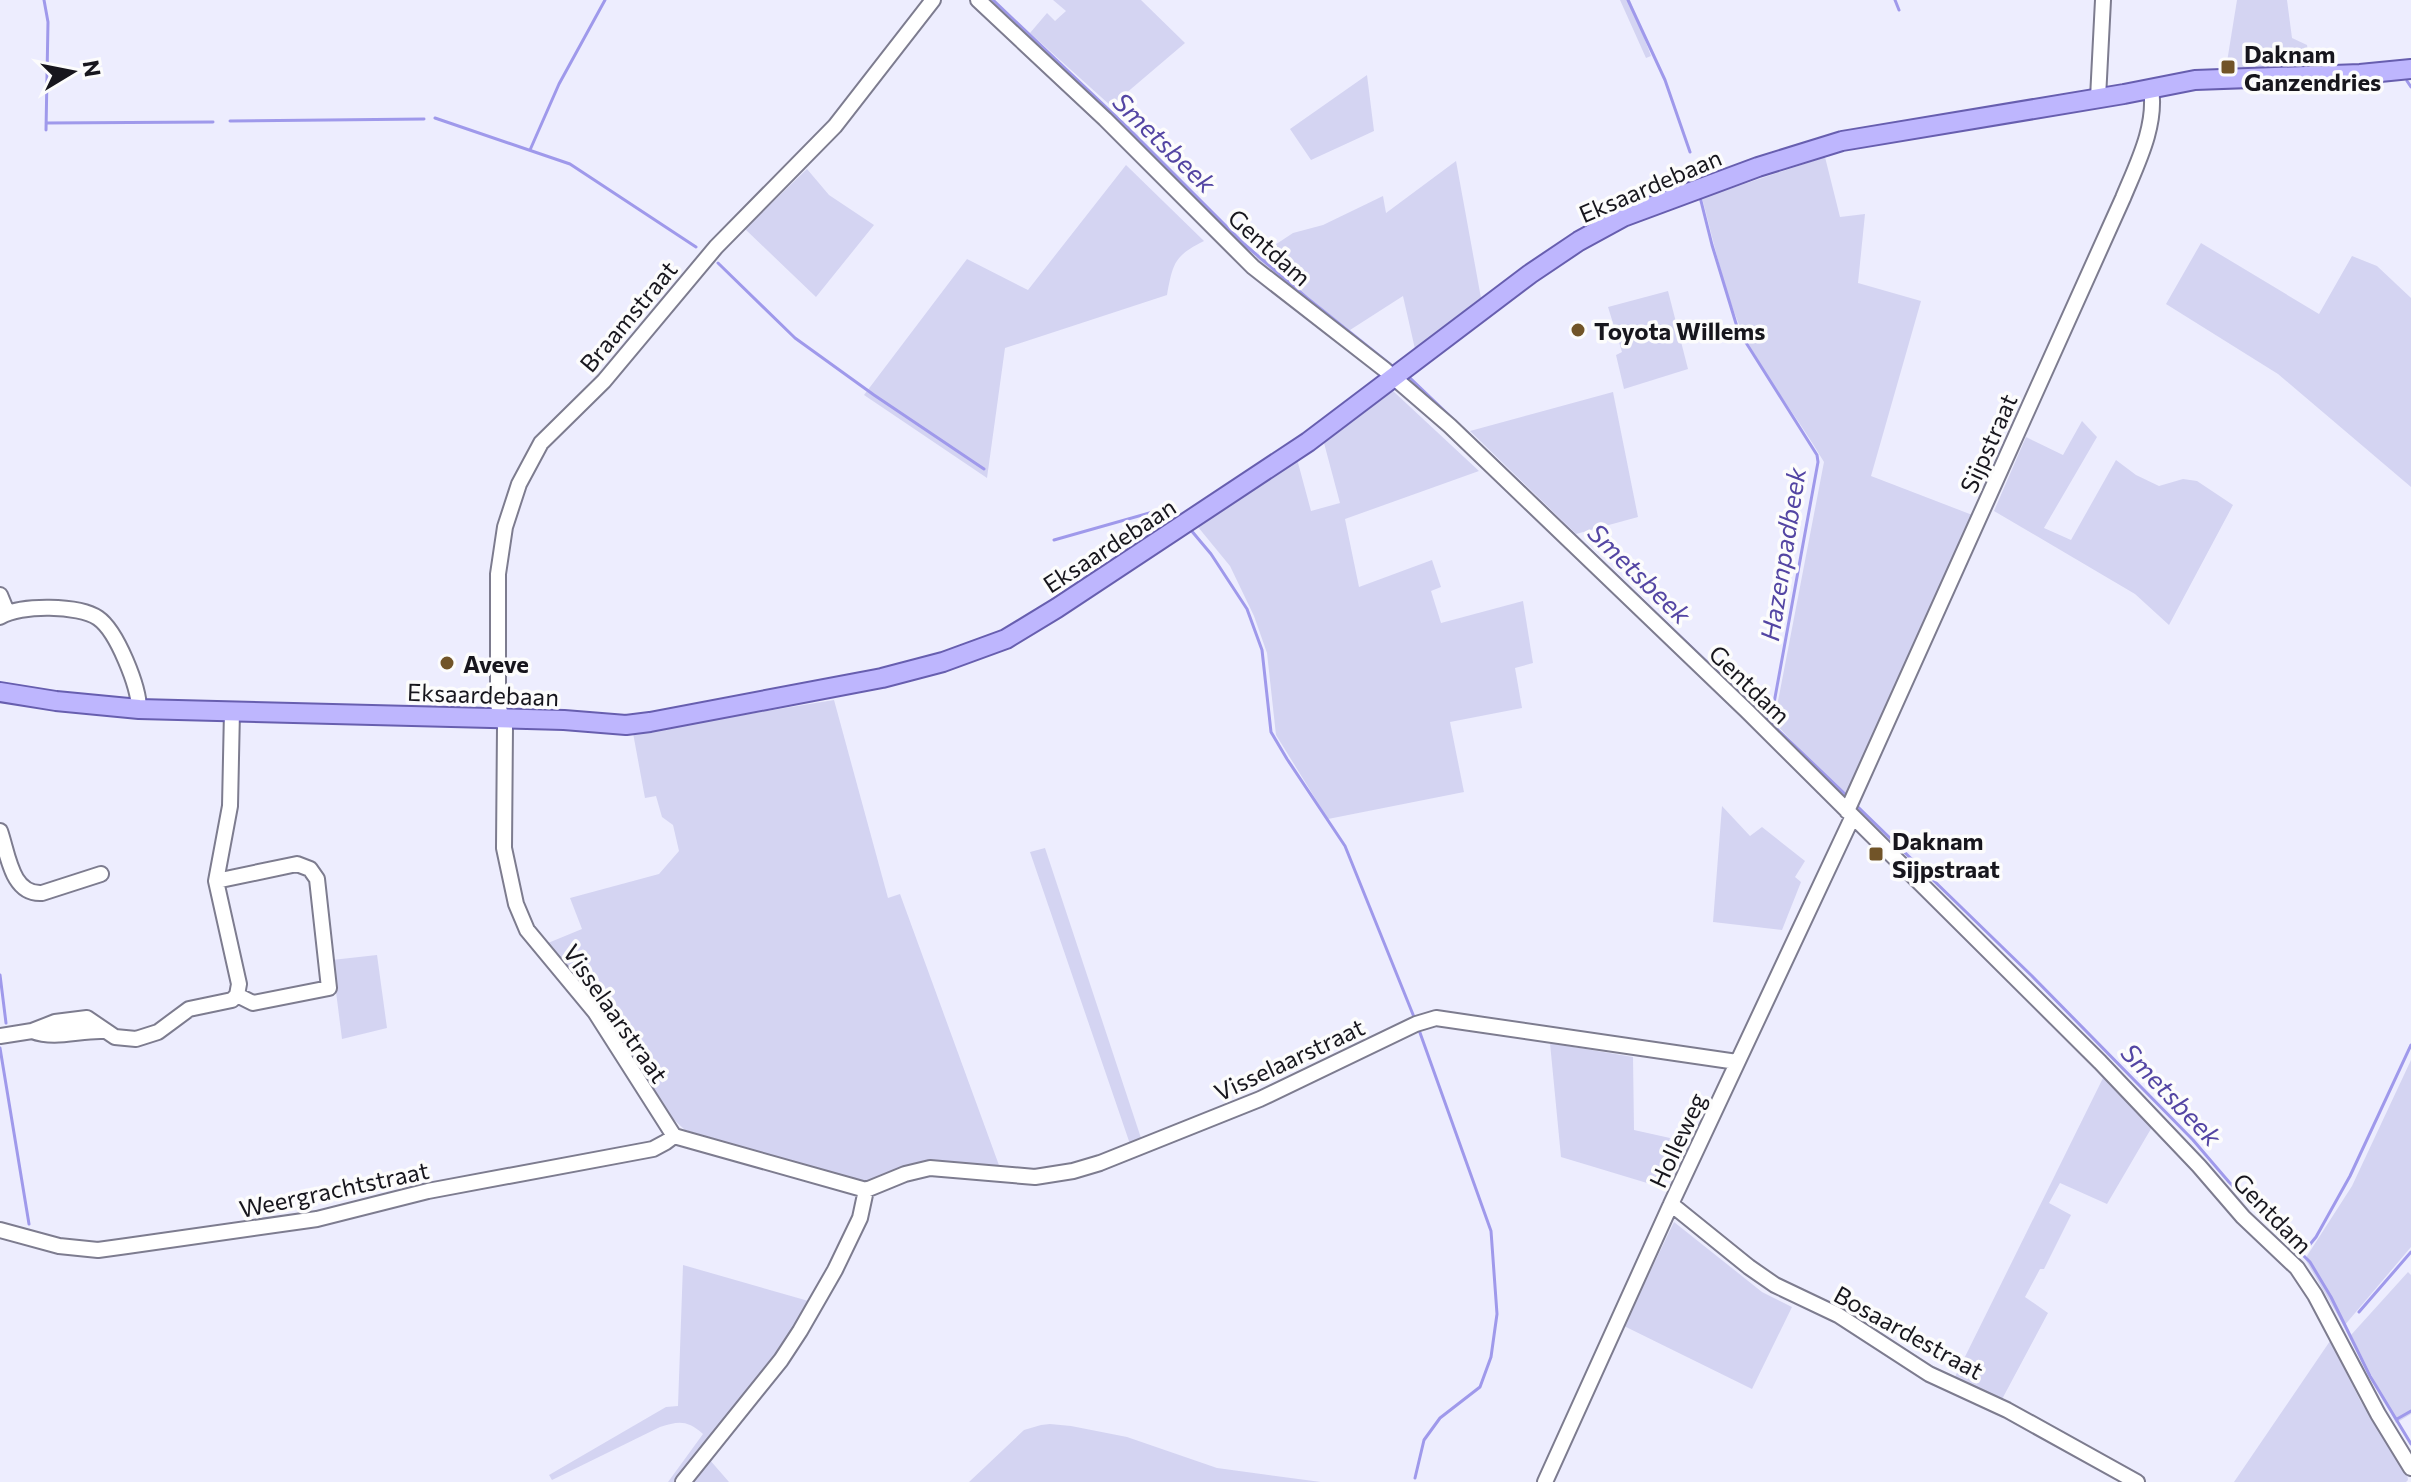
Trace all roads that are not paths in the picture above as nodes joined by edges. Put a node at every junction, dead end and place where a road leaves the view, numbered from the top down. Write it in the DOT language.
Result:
graph roads {
  1 [pos="933,0"];
  2 [pos="978,0"];
  3 [pos="2103,0"];
  4 [pos="2411,69"];
  5 [pos="2151,88"];
  6 [pos="2098,98"];
  7 [pos="1394,378"];
  8 [pos="0,595"];
  9 [pos="4,614"];
  10 [pos="0,692"];
  11 [pos="139,709"];
  12 [pos="232,711"];
  13 [pos="503,719"];
  14 [pos="1850,815"];
  15 [pos="0,831"];
  16 [pos="101,874"];
  17 [pos="216,881"];
  18 [pos="237,995"];
  19 [pos="0,1036"];
  20 [pos="1737,1062"];
  21 [pos="674,1136"];
  22 [pos="866,1190"];
  23 [pos="1671,1204"];
  24 [pos="0,1230"];
  25 [pos="2411,1468"];
  26 [pos="683,1482"];
  27 [pos="1545,1482"];
  28 [pos="2137,1482"];
  1 -- 13 [label="street, Braamstraat"];
  2 -- 7 [label="street, Gentdam"];
  3 -- 6 [label="street"];
  4 -- 5 [label="main road, Eksaardebaan"];
  5 -- 6 [label="main road, Eksaardebaan"];
  5 -- 14 [label="street, Sijpstraat"];
  6 -- 7 [label="main road, Eksaardebaan"];
  7 -- 13 [label="main road, Eksaardebaan"];
  7 -- 14 [label="street, Gentdam"];
  8 -- 9 [label="street"];
  9 -- 11 [label="street"];
  10 -- 11 [label="main road, Eksaardebaan"];
  11 -- 12 [label="main road, Eksaardebaan"];
  12 -- 13 [label="main road, Eksaardebaan"];
  12 -- 17 [label="street"];
  13 -- 21 [label="street, Visselaarstraat"];
  14 -- 20 [label="street, Holleweg"];
  14 -- 25 [label="street, Gentdam"];
  15 -- 16 [label="street"];
  17 -- 18 [label="street"];
  17 -- 18 [label="street"];
  18 -- 19 [label="street"];
  20 -- 22 [label="street, Visselaarstraat"];
  20 -- 23 [label="street, Holleweg"];
  21 -- 22 [label="street"];
  21 -- 24 [label="street, Weergrachtstraat"];
  22 -- 26 [label="street"];
  23 -- 27 [label="street, Holleweg"];
  23 -- 28 [label="street, Bosaardestraat"];
}
